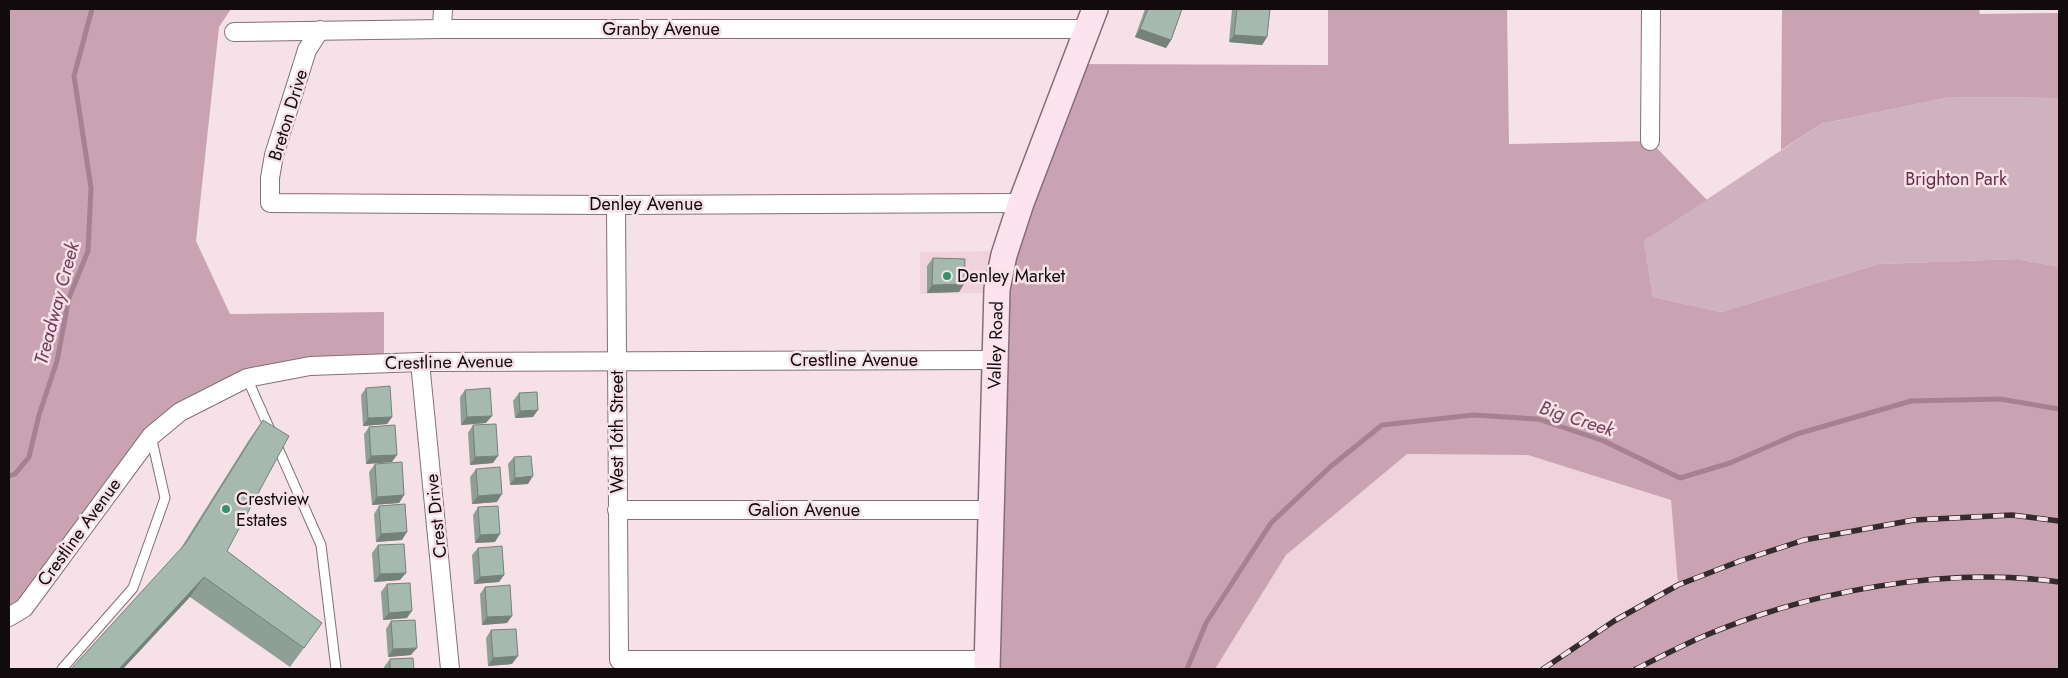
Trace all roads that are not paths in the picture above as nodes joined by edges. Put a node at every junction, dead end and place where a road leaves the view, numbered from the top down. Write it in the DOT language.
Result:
graph roads {
  1 [pos="442,9"];
  2 [pos="1651,9"];
  3 [pos="1091,19"];
  4 [pos="442,29"];
  5 [pos="320,30"];
  6 [pos="234,32"];
  7 [pos="1650,141"];
  8 [pos="270,203"];
  9 [pos="1022,203"];
  10 [pos="616,205"];
  11 [pos="616,360"];
  12 [pos="996,360"];
  13 [pos="420,362"];
  14 [pos="248,378"];
  15 [pos="151,436"];
  16 [pos="616,510"];
  17 [pos="991,510"];
  18 [pos="9,617"];
  19 [pos="987,665"];
  20 [pos="62,669"];
  21 [pos="336,669"];
  22 [pos="450,669"];
  1 -- 4 [label="street"];
  2 -- 7 [label="street"];
  3 -- 4 [label="street, Granby Avenue"];
  3 -- 9 [label="street, Valley Road"];
  4 -- 5 [label="street, Granby Avenue"];
  5 -- 6 [label="street, Granby Avenue"];
  5 -- 8 [label="street, Breton Drive"];
  8 -- 10 [label="street, Denley Avenue"];
  9 -- 10 [label="street, Denley Avenue"];
  9 -- 12 [label="street, Valley Road"];
  10 -- 11 [label="street, West 16th Street"];
  11 -- 12 [label="street, Crestline Avenue"];
  11 -- 13 [label="street, Crestline Avenue"];
  11 -- 16 [label="street, West 16th Street"];
  12 -- 17 [label="street, Valley Road"];
  13 -- 14 [label="street, Crestline Avenue"];
  13 -- 22 [label="street, Crest Drive"];
  14 -- 15 [label="street, Crestline Avenue"];
  14 -- 21 [label="lane"];
  15 -- 18 [label="street, Crestline Avenue"];
  15 -- 20 [label="lane"];
  16 -- 17 [label="street, Galion Avenue"];
  16 -- 19 [label="street, West 16th Street"];
  17 -- 19 [label="street, Valley Road"];
}
